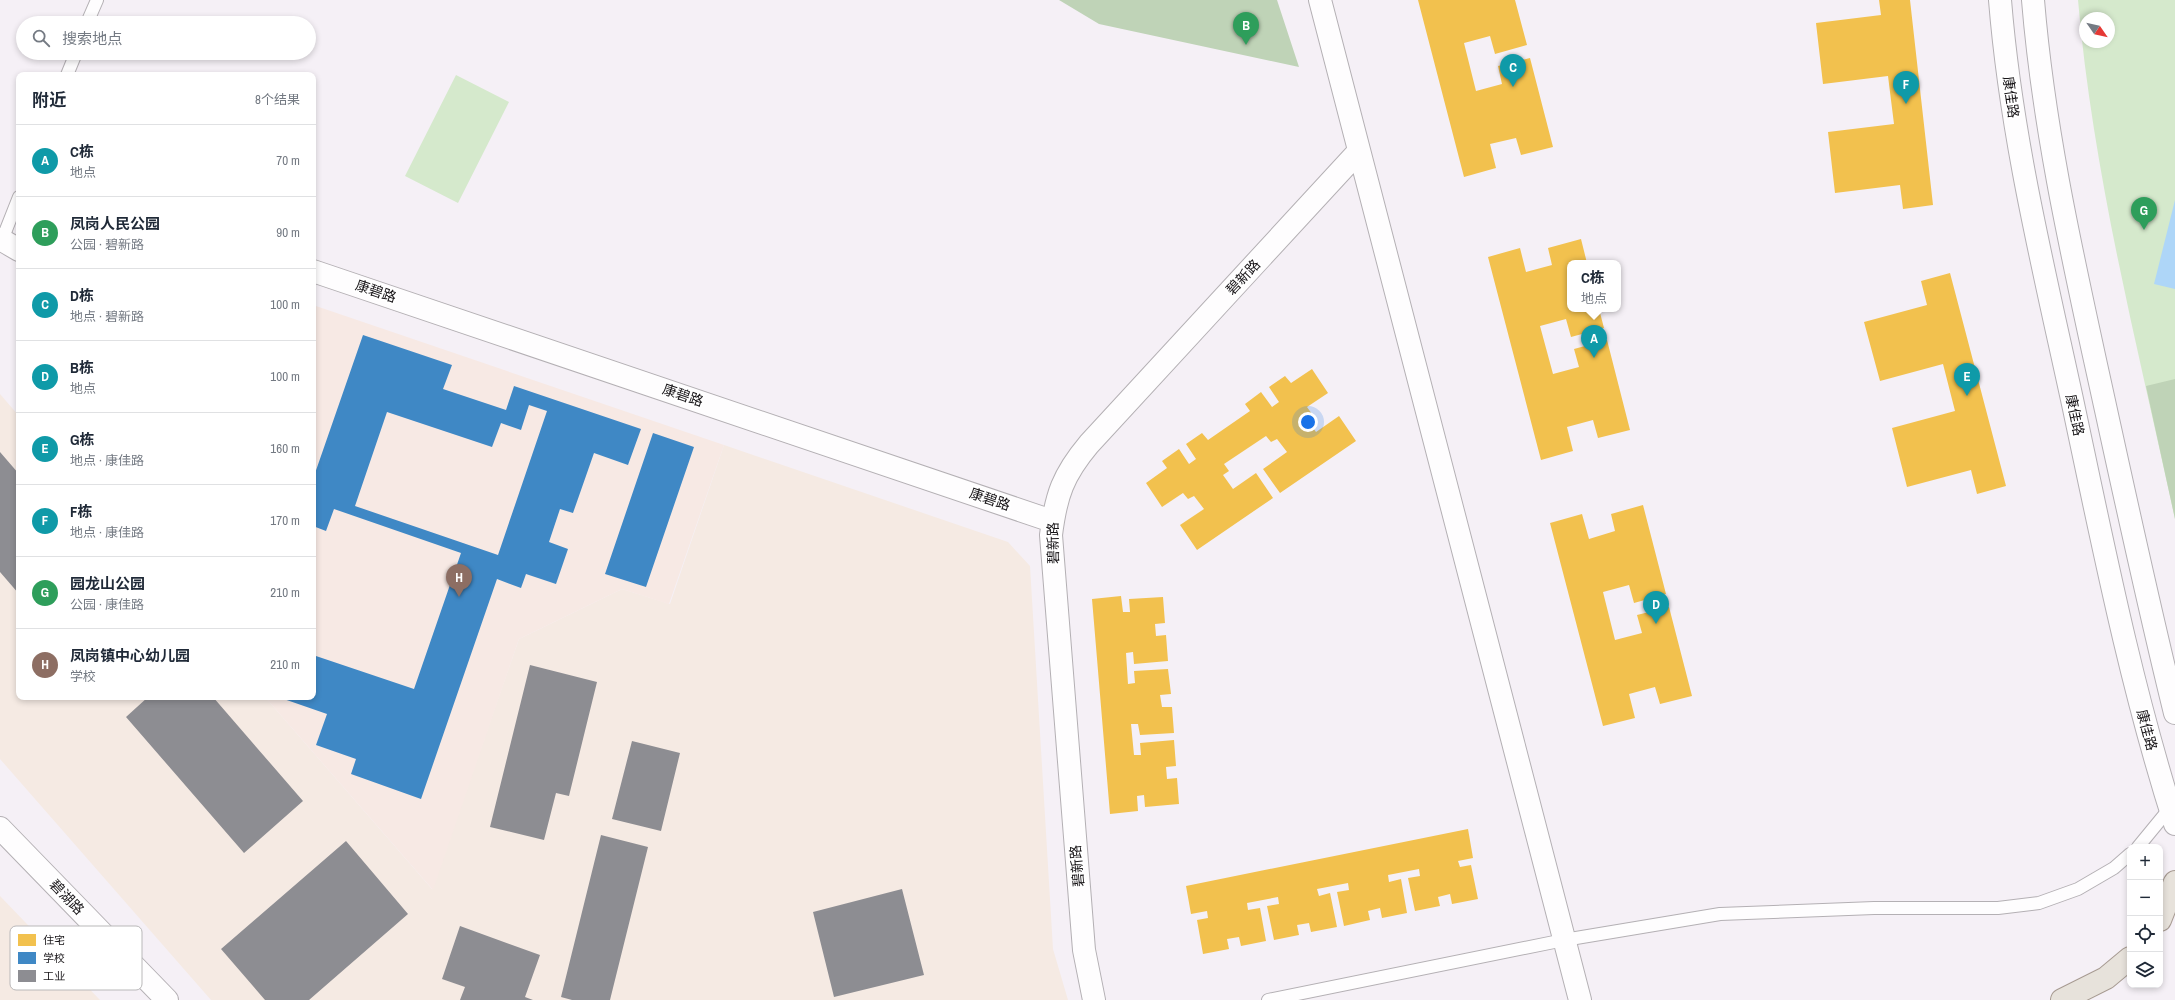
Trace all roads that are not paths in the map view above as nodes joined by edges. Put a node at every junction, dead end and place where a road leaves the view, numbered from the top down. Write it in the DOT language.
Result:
graph roads {
  1 [pos="96,0"];
  2 [pos="1320,0"];
  3 [pos="2000,0"];
  4 [pos="2033,0"];
  5 [pos="90,16"];
  6 [pos="73,60"];
  7 [pos="68,72"];
  8 [pos="1359,150"];
  9 [pos="16,208"];
  10 [pos="7,243"];
  11 [pos="316,272"];
  12 [pos="1052,521"];
  13 [pos="2175,713"];
  14 [pos="2172,816"];
  15 [pos="0,828"];
  16 [pos="2141,844"];
  17 [pos="2127,857"];
  18 [pos="2175,882"];
  19 [pos="2162,916"];
  20 [pos="95,926"];
  21 [pos="1564,940"];
  22 [pos="2127,960"];
  23 [pos="142,974"];
  24 [pos="167,1000"];
  25 [pos="1094,1000"];
  26 [pos="1268,1000"];
  27 [pos="1580,1000"];
  28 [pos="2062,1000"];
  1 -- 5 [label="lane"];
  2 -- 8 [label="street"];
  3 -- 14 [label="street, 康佳路"];
  4 -- 13 [label="street"];
  6 -- 7 [label="lane"];
  8 -- 12 [label="street, 碧新路"];
  8 -- 21 [label="street"];
  9 -- 10 [label="lane"];
  11 -- 12 [label="street, 康碧路"];
  12 -- 25 [label="street, 碧新路"];
  14 -- 16 [label="lane"];
  15 -- 20 [label="street, 碧湖路"];
  17 -- 21 [label="lane"];
  18 -- 19 [label="main road"];
  21 -- 26 [label="lane"];
  21 -- 27 [label="street"];
  22 -- 28 [label="main road"];
  23 -- 24 [label="street, 碧湖路"];
}
